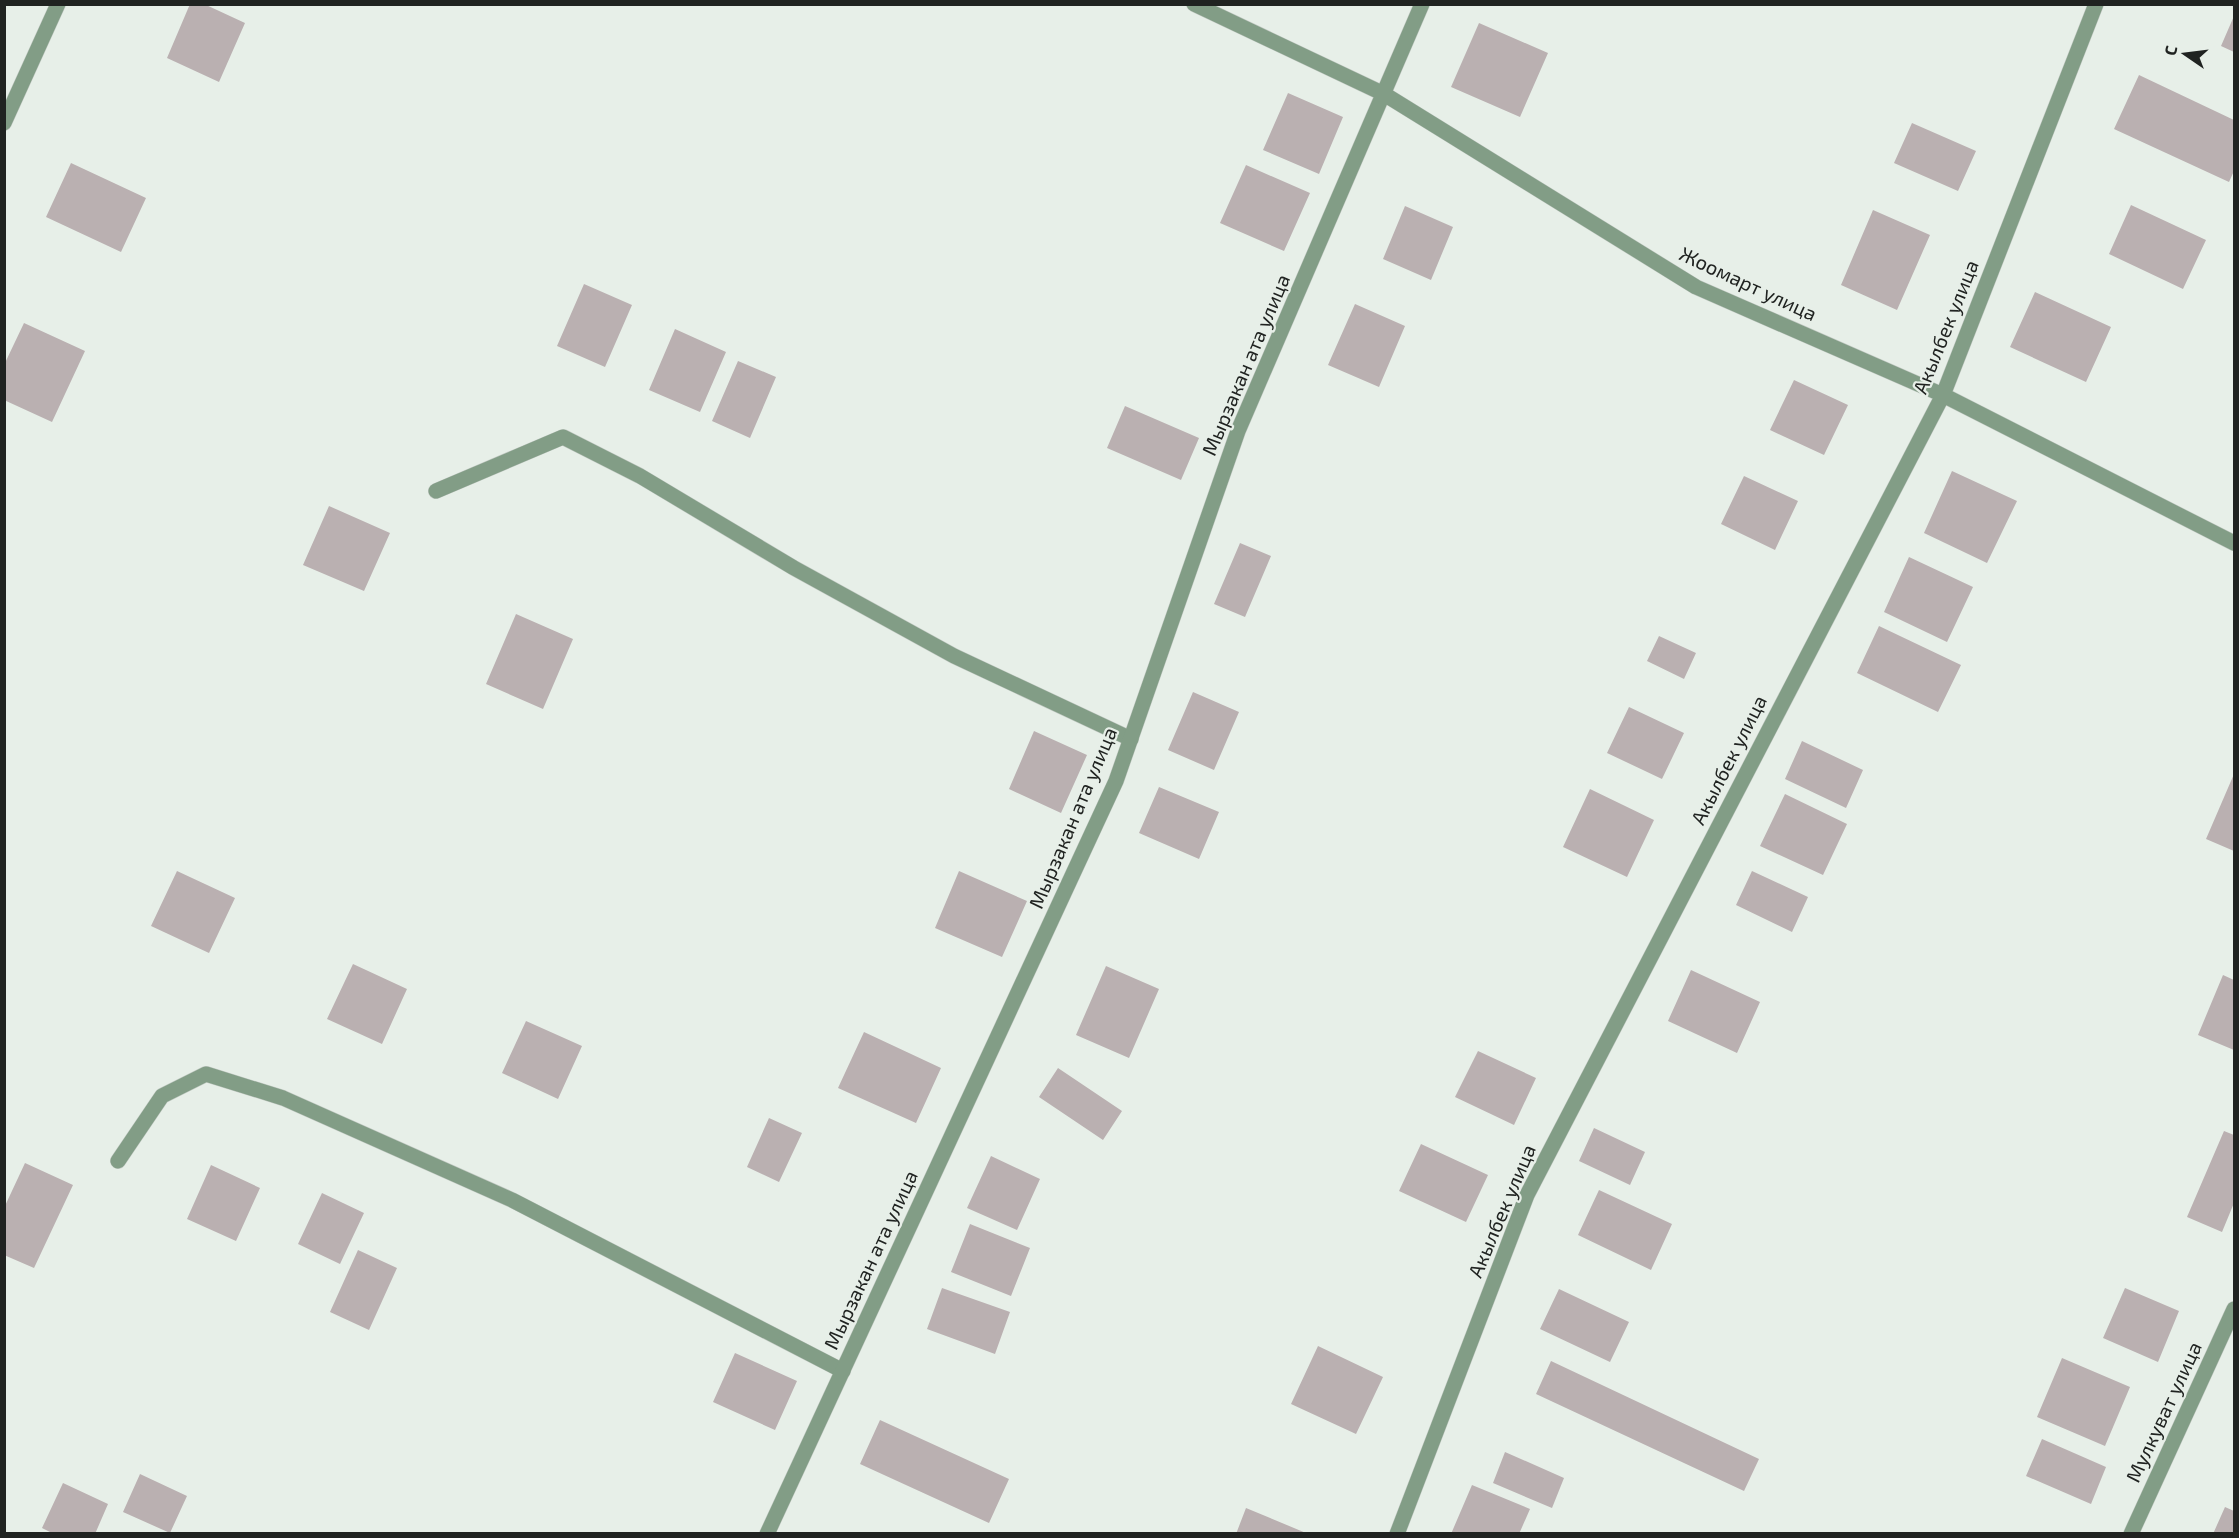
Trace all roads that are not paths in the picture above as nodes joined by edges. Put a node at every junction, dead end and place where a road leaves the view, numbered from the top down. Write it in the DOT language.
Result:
graph roads {
  1 [pos="58,4"];
  2 [pos="1194,4"];
  3 [pos="1422,4"];
  4 [pos="2096,4"];
  5 [pos="1384,94"];
  6 [pos="4,123"];
  7 [pos="1943,395"];
  8 [pos="436,491"];
  9 [pos="2235,543"];
  10 [pos="1131,739"];
  11 [pos="118,1161"];
  12 [pos="2235,1309"];
  13 [pos="843,1371"];
  14 [pos="767,1533"];
  15 [pos="1397,1533"];
  16 [pos="2132,1533"];
  1 -- 6 [label="street"];
  2 -- 5 [label="street, Жоомарт улица"];
  3 -- 5 [label="street, Мырзакан ата улица"];
  4 -- 7 [label="street, Акылбек улица"];
  5 -- 7 [label="street, Жоомарт улица"];
  5 -- 10 [label="street, Мырзакан ата улица"];
  7 -- 9 [label="street, Жоомарт улица"];
  7 -- 15 [label="street, Акылбек улица"];
  8 -- 10 [label="street"];
  10 -- 13 [label="street, Мырзакан ата улица"];
  11 -- 13 [label="street"];
  12 -- 16 [label="street, Мулкуват улица"];
  13 -- 14 [label="street, Мырзакан ата улица"];
}
